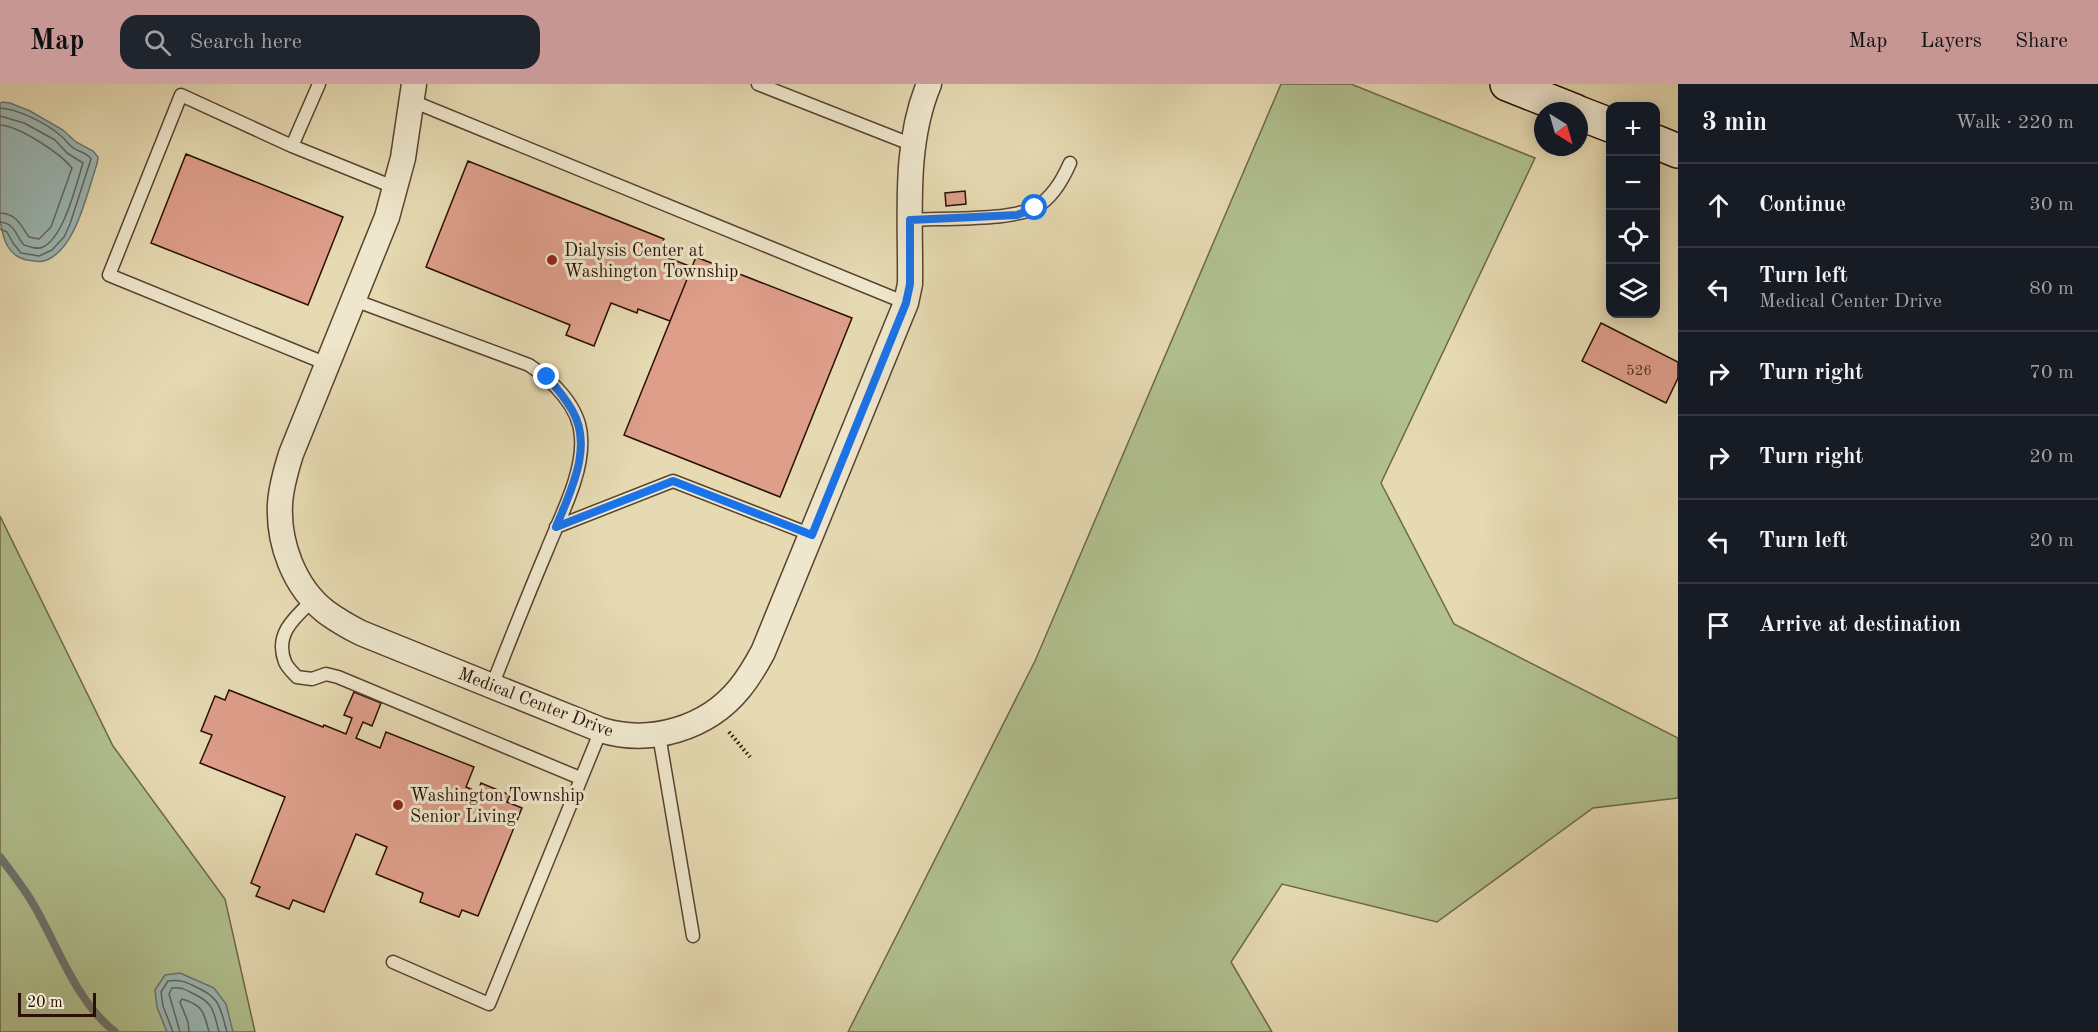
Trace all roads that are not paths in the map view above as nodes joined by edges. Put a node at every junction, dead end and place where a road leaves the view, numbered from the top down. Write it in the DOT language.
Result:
graph roads {
  1 [pos="319,84"];
  2 [pos="758,84"];
  3 [pos="929,84"];
  4 [pos="1507,84"];
  5 [pos="413,92"];
  6 [pos="1552,102"];
  7 [pos="1588,116"];
  8 [pos="1606,122"];
  9 [pos="1660,144"];
  10 [pos="913,145"];
  11 [pos="292,146"];
  12 [pos="1678,151"];
  13 [pos="1070,163"];
  14 [pos="396,188"];
  15 [pos="910,220"];
  16 [pos="354,300"];
  17 [pos="906,303"];
  18 [pos="327,364"];
  19 [pos="556,527"];
  20 [pos="812,535"];
  21 [pos="313,600"];
  22 [pos="492,686"];
  23 [pos="601,730"];
  24 [pos="658,735"];
  25 [pos="580,778"];
  26 [pos="693,936"];
  27 [pos="393,962"];
  1 -- 11 [label="lane"];
  2 -- 10 [label="lane"];
  3 -- 10 [label="street, Medical Center Drive"];
  4 -- 6 [label="main road"];
  5 -- 14 [label="street, Medical Center Drive"];
  5 -- 17 [label="lane"];
  7 -- 8 [label="main road"];
  9 -- 12 [label="main road"];
  10 -- 15 [label="street, Medical Center Drive"];
  11 -- 14 [label="lane"];
  11 -- 18 [label="lane"];
  13 -- 15 [label="lane"];
  14 -- 16 [label="street, Medical Center Drive"];
  15 -- 17 [label="street, Medical Center Drive"];
  16 -- 18 [label="street, Medical Center Drive"];
  16 -- 19 [label="lane"];
  17 -- 20 [label="street, Medical Center Drive"];
  18 -- 21 [label="street, Medical Center Drive"];
  19 -- 20 [label="lane"];
  19 -- 22 [label="lane"];
  20 -- 24 [label="street, Medical Center Drive"];
  21 -- 22 [label="street, Medical Center Drive"];
  21 -- 25 [label="lane"];
  22 -- 23 [label="street, Medical Center Drive"];
  23 -- 24 [label="street, Medical Center Drive"];
  23 -- 25 [label="lane"];
  24 -- 26 [label="lane"];
  25 -- 27 [label="lane"];
}
